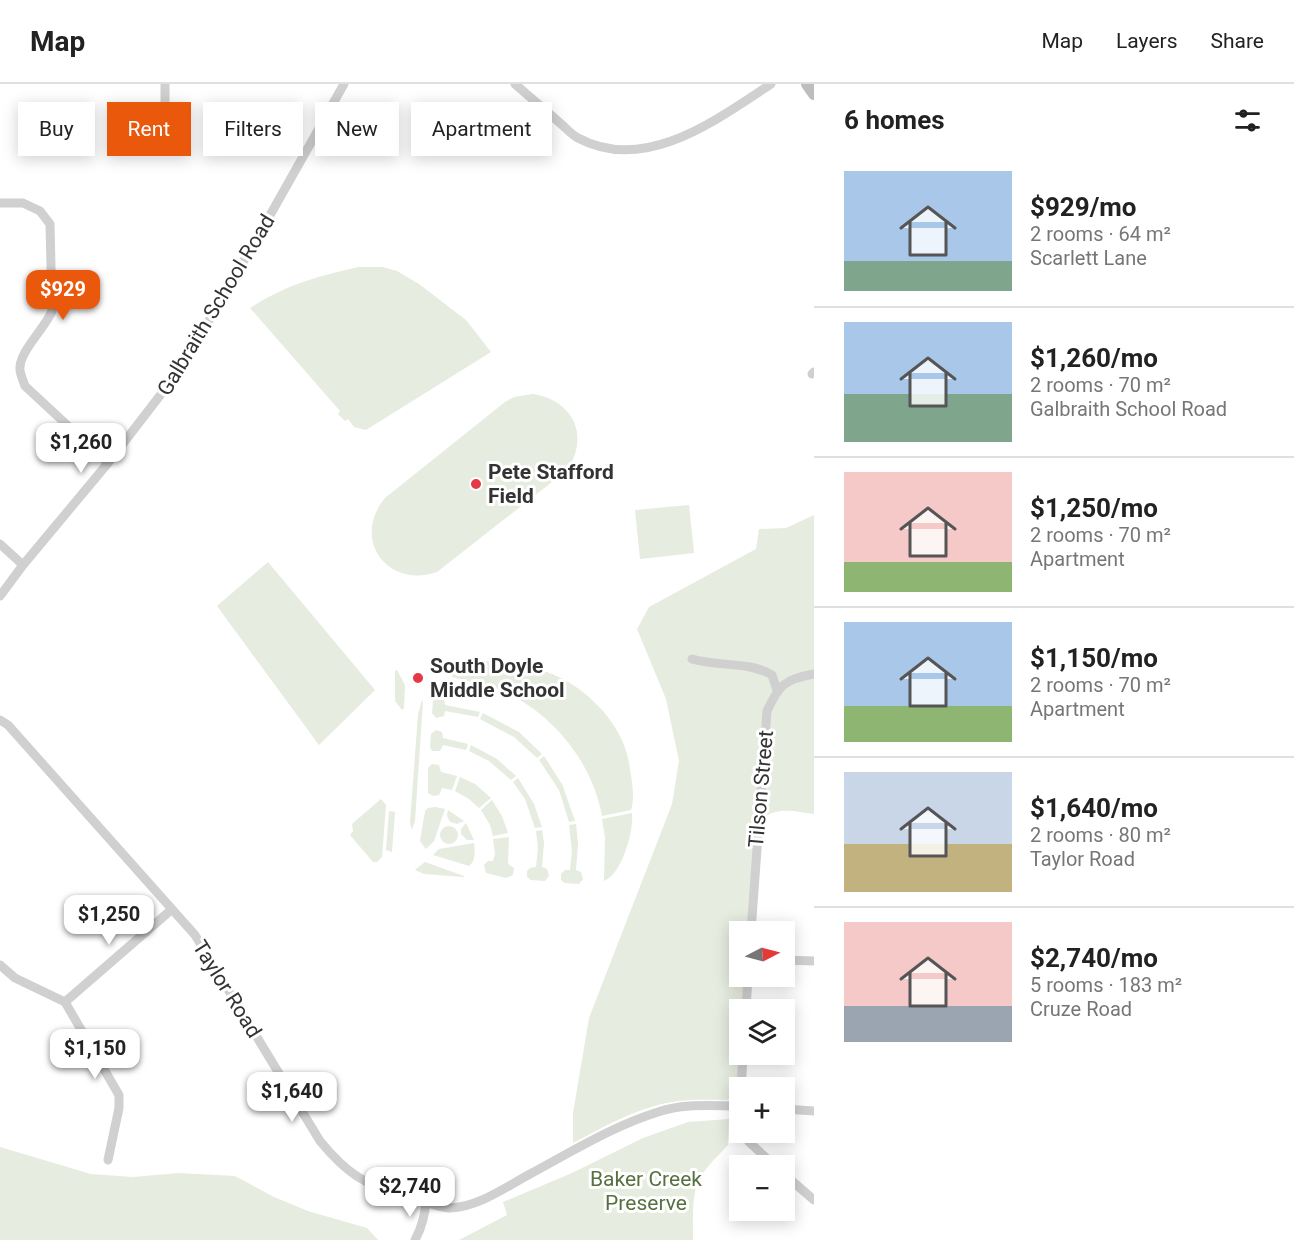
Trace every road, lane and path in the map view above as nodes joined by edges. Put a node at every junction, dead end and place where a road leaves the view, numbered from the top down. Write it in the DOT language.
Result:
graph roads {
  1 [pos="165,84"];
  2 [pos="344,84"];
  3 [pos="515,84"];
  4 [pos="771,84"];
  5 [pos="807,84"];
  6 [pos="814,94"];
  7 [pos="165,102"];
  8 [pos="0,203"];
  9 [pos="108,463"];
  10 [pos="0,544"];
  11 [pos="23,565"];
  12 [pos="0,596"];
  13 [pos="692,659"];
  14 [pos="814,674"];
  15 [pos="777,690"];
  16 [pos="0,720"];
  17 [pos="171,910"];
  18 [pos="752,921"];
  19 [pos="795,960"];
  20 [pos="814,961"];
  21 [pos="0,965"];
  22 [pos="65,1002"];
  23 [pos="729,1107"];
  24 [pos="795,1110"];
  25 [pos="814,1111"];
  26 [pos="750,1143"];
  27 [pos="762,1155"];
  28 [pos="108,1161"];
  29 [pos="795,1184"];
  30 [pos="814,1200"];
  31 [pos="426,1201"];
  32 [pos="415,1240"];
  1 -- 7 [label="street"];
  2 -- 9 [label="street, Galbraith School Road"];
  3 -- 4 [label="street"];
  5 -- 6 [label="main road"];
  8 -- 9 [label="street"];
  9 -- 11 [label="street, Galbraith School Road"];
  10 -- 11 [label="street"];
  11 -- 12 [label="street, Galbraith School Road"];
  13 -- 15 [label="street"];
  14 -- 15 [label="street"];
  15 -- 18 [label="street, Tilson Street"];
  16 -- 17 [label="street, Taylor Road"];
  17 -- 22 [label="street"];
  17 -- 31 [label="street, Taylor Road"];
  19 -- 20 [label="street"];
  21 -- 22 [label="street"];
  22 -- 28 [label="street"];
  23 -- 31 [label="street, Taylor Road"];
  24 -- 25 [label="street"];
  26 -- 27 [label="street"];
  29 -- 30 [label="street"];
  31 -- 32 [label="street"];
}
